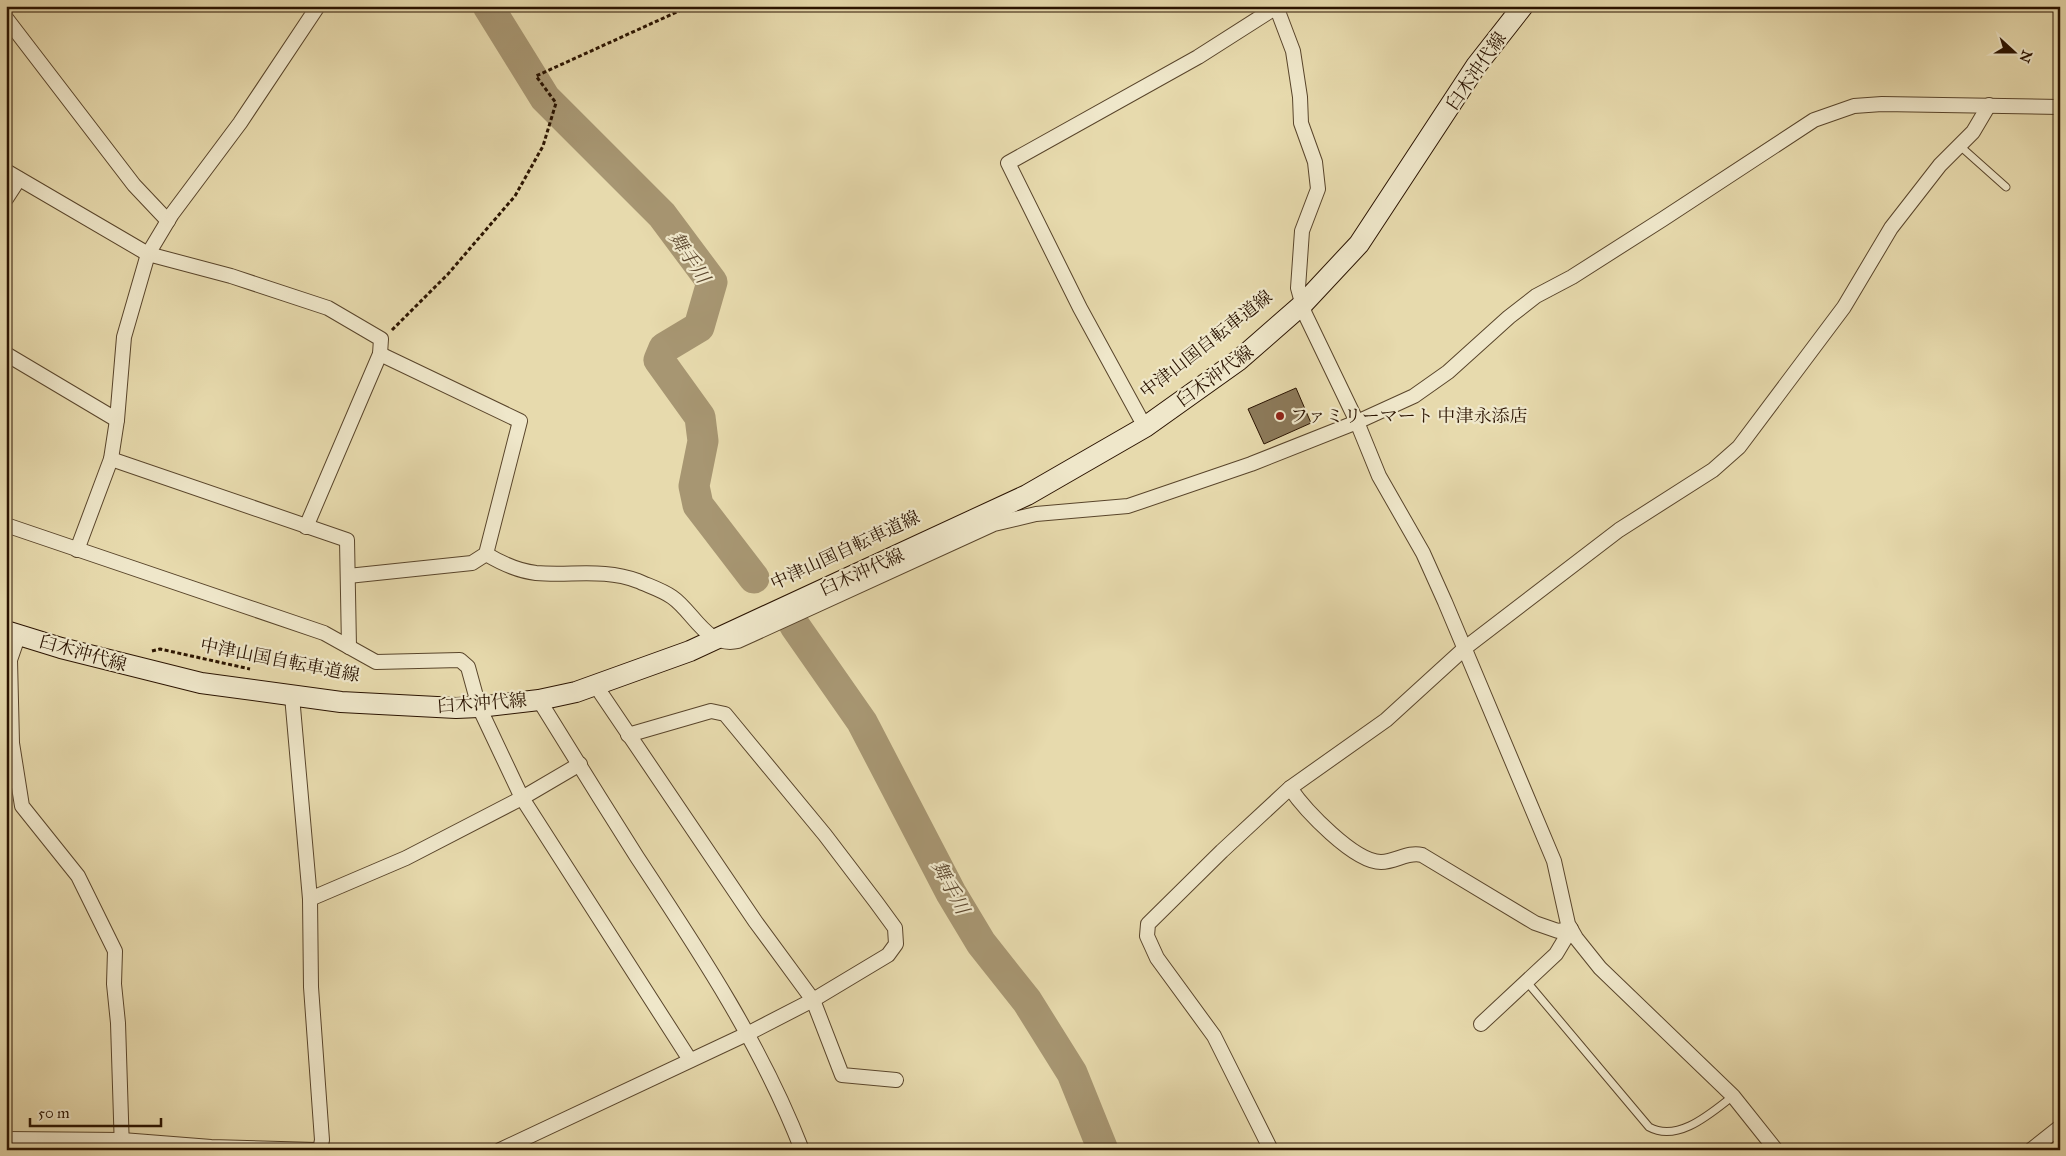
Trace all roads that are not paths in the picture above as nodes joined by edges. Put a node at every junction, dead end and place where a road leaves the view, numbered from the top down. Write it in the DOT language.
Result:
graph roads {
  1 [pos="318,6"];
  2 [pos="1523,6"];
  3 [pos="1277,7"];
  4 [pos="6,18"];
  5 [pos="1989,106"];
  6 [pos="2060,107"];
  7 [pos="1960,146"];
  8 [pos="6,171"];
  9 [pos="19,179"];
  10 [pos="2006,187"];
  11 [pos="6,199"];
  12 [pos="168,221"];
  13 [pos="148,254"];
  14 [pos="1303,304"];
  15 [pos="6,354"];
  16 [pos="380,354"];
  17 [pos="117,420"];
  18 [pos="1357,422"];
  19 [pos="1145,427"];
  20 [pos="111,459"];
  21 [pos="6,525"];
  22 [pos="306,527"];
  23 [pos="77,550"];
  24 [pos="486,554"];
  25 [pos="348,576"];
  26 [pos="12,632"];
  27 [pos="716,639"];
  28 [pos="348,647"];
  29 [pos="1465,648"];
  30 [pos="8,660"];
  31 [pos="596,686"];
  32 [pos="292,696"];
  33 [pos="539,700"];
  34 [pos="479,707"];
  35 [pos="628,735"];
  36 [pos="580,764"];
  37 [pos="1290,788"];
  38 [pos="522,798"];
  39 [pos="310,899"];
  40 [pos="1571,929"];
  41 [pos="1527,982"];
  42 [pos="813,1000"];
  43 [pos="1481,1024"];
  44 [pos="749,1033"];
  45 [pos="690,1060"];
  46 [pos="896,1080"];
  47 [pos="1733,1096"];
  48 [pos="2060,1127"];
  49 [pos="6,1140"];
  50 [pos="122,1145"];
  51 [pos="318,1150"];
  52 [pos="500,1150"];
  53 [pos="802,1150"];
  54 [pos="1271,1150"];
  55 [pos="1776,1150"];
  56 [pos="2031,1150"];
  1 -- 12 [label="street"];
  2 -- 14 [label="main road, 臼木沖代線"];
  3 -- 14 [label="street"];
  3 -- 19 [label="street"];
  4 -- 12 [label="street"];
  5 -- 6 [label="street"];
  5 -- 7 [label="street"];
  5 -- 18 [label="street"];
  7 -- 10 [label="lane"];
  7 -- 29 [label="street"];
  8 -- 9 [label="street"];
  9 -- 11 [label="street"];
  9 -- 13 [label="street"];
  12 -- 13 [label="street"];
  13 -- 16 [label="street"];
  13 -- 17 [label="street"];
  14 -- 18 [label="street"];
  14 -- 19 [label="main road, 臼木沖代線"];
  15 -- 17 [label="street"];
  16 -- 22 [label="street"];
  16 -- 24 [label="street"];
  17 -- 20 [label="street"];
  18 -- 27 [label="street"];
  18 -- 29 [label="street"];
  19 -- 27 [label="main road, 臼木沖代線"];
  20 -- 22 [label="street"];
  20 -- 23 [label="street"];
  21 -- 23 [label="street"];
  22 -- 25 [label="street"];
  23 -- 28 [label="street"];
  24 -- 25 [label="street"];
  24 -- 27 [label="street"];
  25 -- 28 [label="street"];
  26 -- 30 [label="street"];
  26 -- 32 [label="main road, 臼木沖代線"];
  27 -- 31 [label="main road, 臼木沖代線"];
  28 -- 34 [label="street"];
  29 -- 37 [label="street"];
  29 -- 40 [label="street"];
  30 -- 50 [label="street"];
  31 -- 33 [label="main road, 臼木沖代線"];
  31 -- 35 [label="street"];
  32 -- 34 [label="main road, 臼木沖代線"];
  32 -- 39 [label="street"];
  33 -- 34 [label="main road, 臼木沖代線"];
  33 -- 36 [label="street"];
  34 -- 38 [label="street"];
  35 -- 42 [label="street"];
  35 -- 42 [label="street"];
  36 -- 38 [label="street"];
  36 -- 44 [label="street"];
  37 -- 40 [label="street"];
  37 -- 54 [label="street"];
  38 -- 39 [label="street"];
  38 -- 45 [label="street"];
  39 -- 51 [label="street"];
  40 -- 41 [label="street"];
  40 -- 47 [label="street"];
  41 -- 43 [label="street"];
  41 -- 47 [label="lane"];
  42 -- 44 [label="street"];
  42 -- 46 [label="street"];
  44 -- 45 [label="street"];
  44 -- 53 [label="street"];
  45 -- 52 [label="street"];
  47 -- 55 [label="street"];
  48 -- 56 [label="street"];
  49 -- 50 [label="street"];
  50 -- 51 [label="street"];
}
